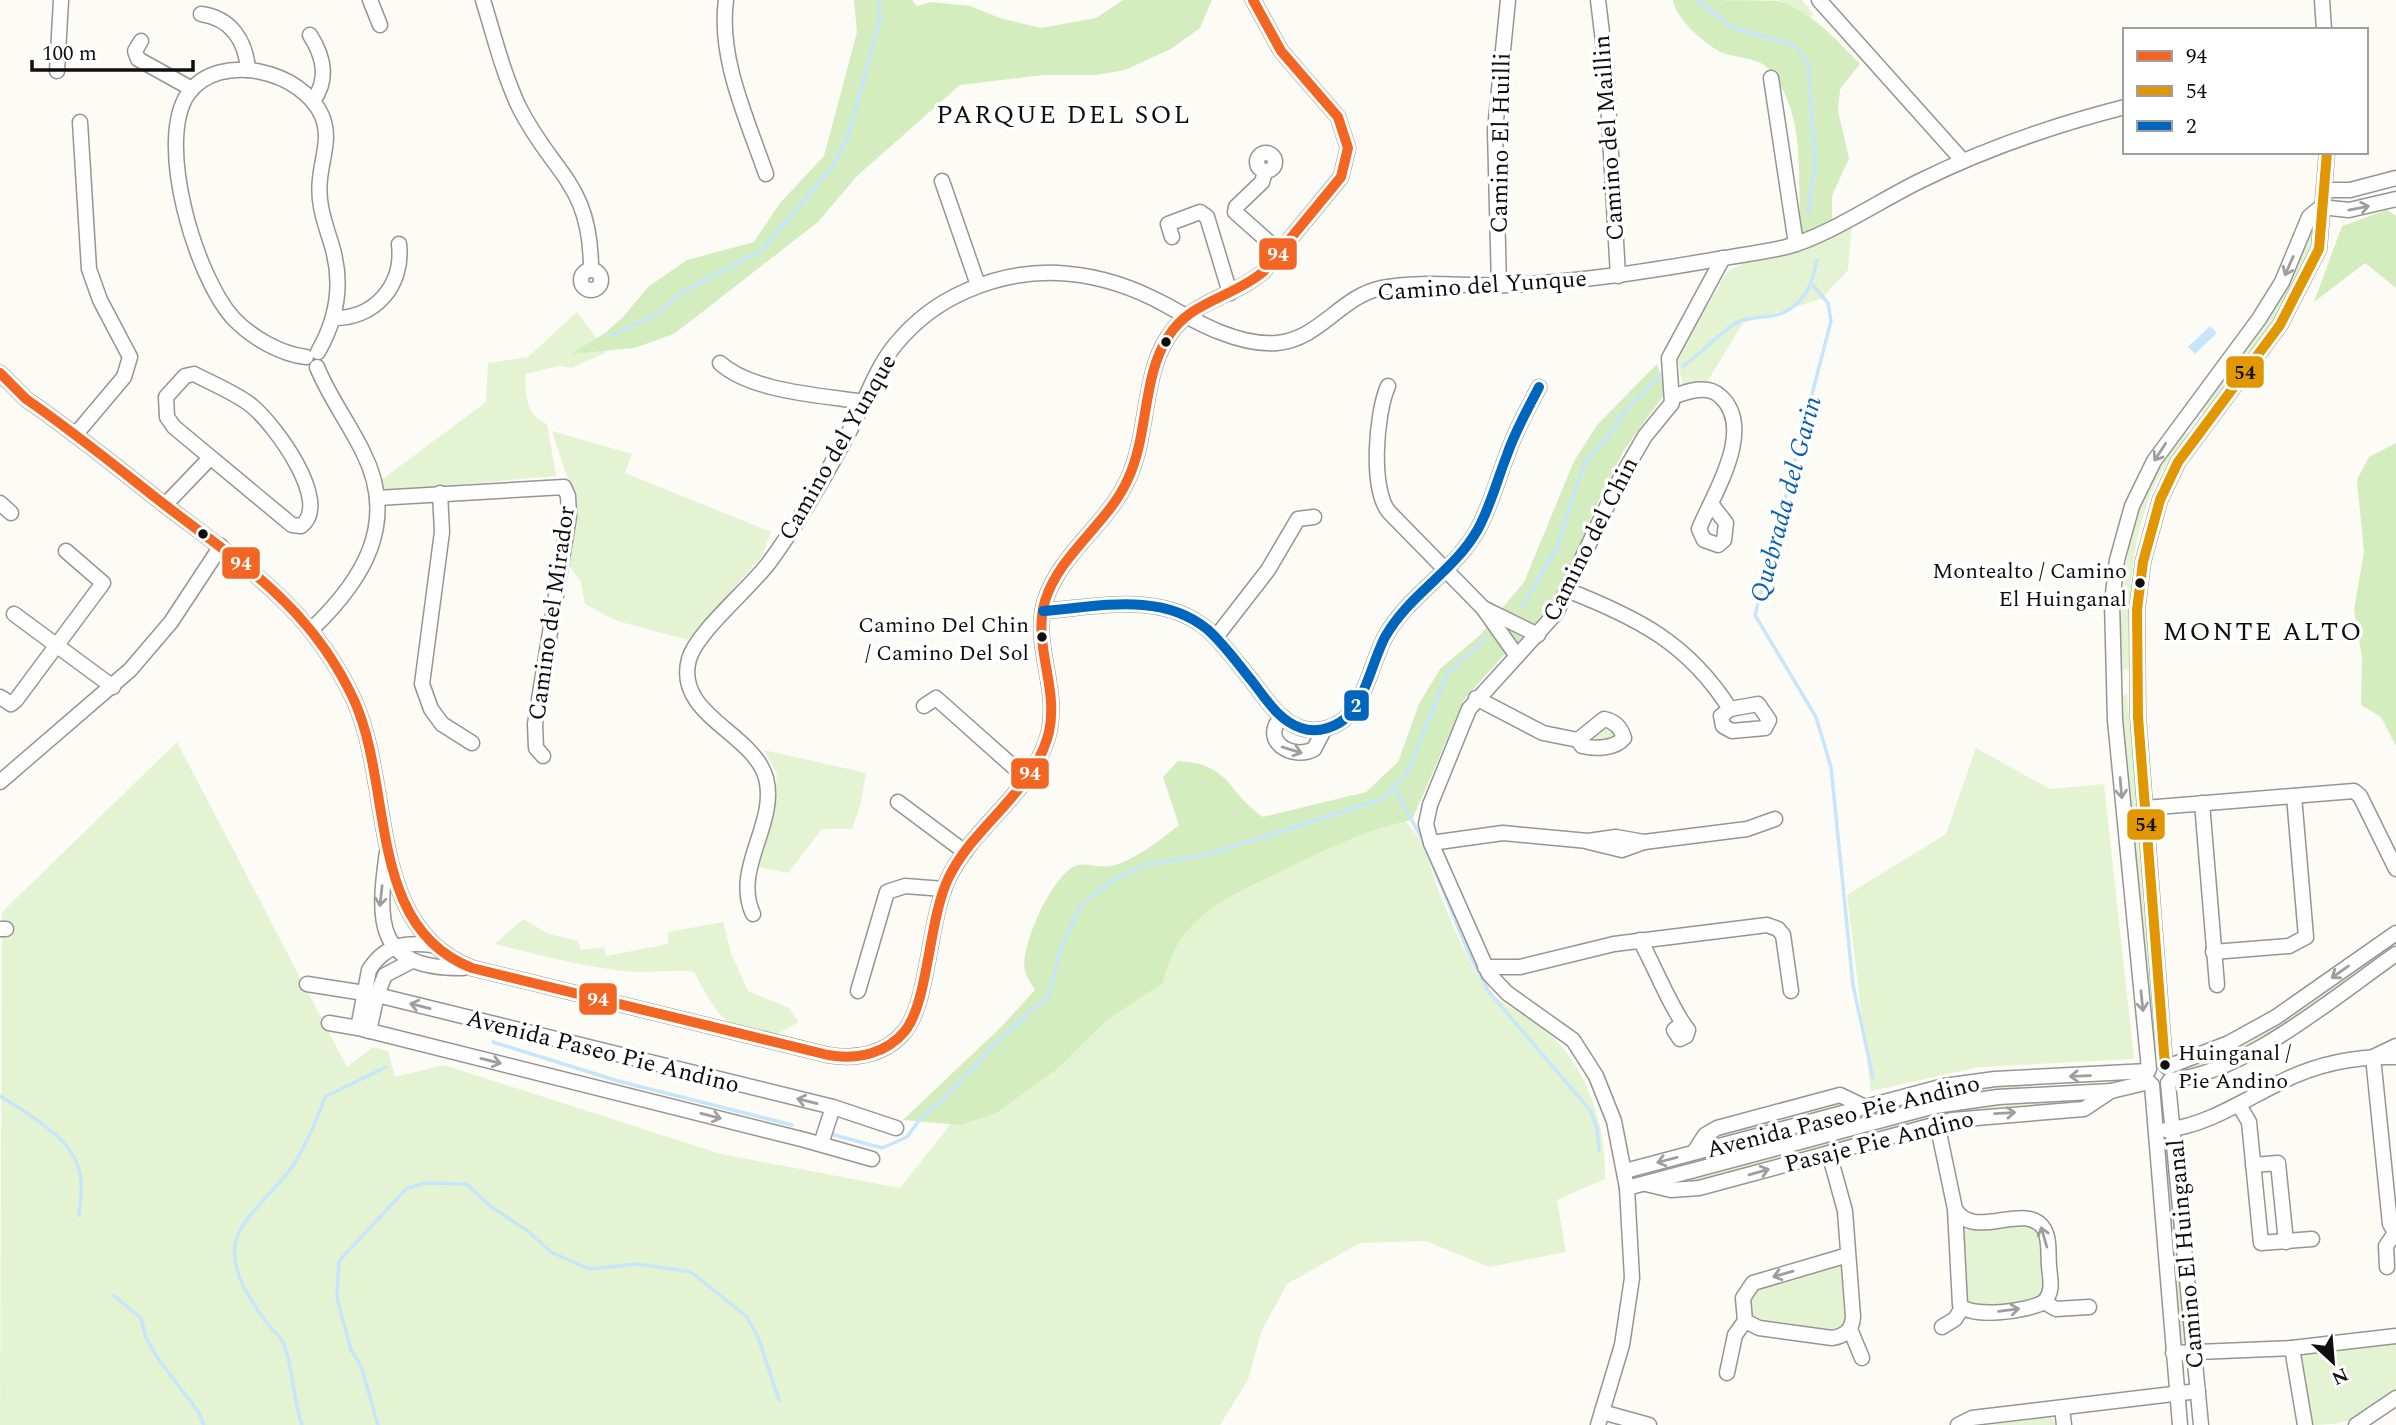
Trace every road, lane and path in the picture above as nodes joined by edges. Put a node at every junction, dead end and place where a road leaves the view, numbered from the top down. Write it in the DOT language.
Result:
graph roads {
  1 [pos="61,0"];
  2 [pos="370,0"];
  3 [pos="483,0"];
  4 [pos="726,0"];
  5 [pos="1253,0"];
  6 [pos="1508,0"];
  7 [pos="1598,0"];
  8 [pos="1819,0"];
  9 [pos="2322,0"];
  10 [pos="201,14"];
  11 [pos="380,25"];
  12 [pos="2323,28"];
  13 [pos="310,35"];
  14 [pos="141,41"];
  15 [pos="248,70"];
  16 [pos="57,71"];
  17 [pos="1771,78"];
  18 [pos="192,89"];
  19 [pos="313,101"];
  20 [pos="2123,108"];
  21 [pos="80,122"];
  22 [pos="2327,154"];
  23 [pos="1963,161"];
  24 [pos="1265,172"];
  25 [pos="766,174"];
  26 [pos="2396,179"];
  27 [pos="942,181"];
  28 [pos="2325,190"];
  29 [pos="2394,200"];
  30 [pos="2321,206"];
  31 [pos="1172,237"];
  32 [pos="399,244"];
  33 [pos="1796,244"];
  34 [pos="1280,252"];
  35 [pos="1723,258"];
  36 [pos="591,270"];
  37 [pos="1618,276"];
  38 [pos="978,285"];
  39 [pos="1499,286"];
  40 [pos="1230,293"];
  41 [pos="1211,300"];
  42 [pos="1185,316"];
  43 [pos="333,318"];
  44 [pos="1214,329"];
  45 [pos="314,359"];
  46 [pos="720,363"];
  47 [pos="0,373"];
  48 [pos="1388,386"];
  49 [pos="1539,387"];
  50 [pos="1673,397"];
  51 [pos="863,402"];
  52 [pos="2187,416"];
  53 [pos="2204,427"];
  54 [pos="76,434"];
  55 [pos="210,458"];
  56 [pos="440,494"];
  57 [pos="377,498"];
  58 [pos="0,503"];
  59 [pos="1712,505"];
  60 [pos="169,508"];
  61 [pos="11,513"];
  62 [pos="1314,517"];
  63 [pos="221,546"];
  64 [pos="66,551"];
  65 [pos="1445,570"];
  66 [pos="1567,590"];
  67 [pos="1483,608"];
  68 [pos="1043,611"];
  69 [pos="14,614"];
  70 [pos="312,629"];
  71 [pos="1538,635"];
  72 [pos="1216,637"];
  73 [pos="57,645"];
  74 [pos="1517,656"];
  75 [pos="2137,681"];
  76 [pos="2113,684"];
  77 [pos="113,687"];
  78 [pos="0,697"];
  79 [pos="1476,698"];
  80 [pos="924,706"];
  81 [pos="1730,709"];
  82 [pos="1282,717"];
  83 [pos="1324,730"];
  84 [pos="1578,740"];
  85 [pos="472,743"];
  86 [pos="543,756"];
  87 [pos="1,779"];
  88 [pos="1027,779"];
  89 [pos="2294,796"];
  90 [pos="898,802"];
  91 [pos="2202,803"];
  92 [pos="2145,808"];
  93 [pos="1775,819"];
  94 [pos="1430,843"];
  95 [pos="388,844"];
  96 [pos="965,852"];
  97 [pos="2396,869"];
  98 [pos="944,889"];
  99 [pos="753,914"];
  100 [pos="2396,933"];
  101 [pos="1640,940"];
  102 [pos="432,945"];
  103 [pos="394,946"];
  104 [pos="2213,951"];
  105 [pos="2396,954"];
  106 [pos="412,961"];
  107 [pos="1485,967"];
  108 [pos="1520,967"];
  109 [pos="472,968"];
  110 [pos="307,984"];
  111 [pos="2217,985"];
  112 [pos="1499,986"];
  113 [pos="858,991"];
  114 [pos="1791,991"];
  115 [pos="370,994"];
  116 [pos="329,1023"];
  117 [pos="1681,1025"];
  118 [pos="363,1030"];
  119 [pos="2396,1046"];
  120 [pos="2373,1057"];
  121 [pos="2396,1057"];
  122 [pos="2168,1074"];
  123 [pos="2150,1077"];
  124 [pos="2110,1091"];
  125 [pos="2239,1105"];
  126 [pos="832,1107"];
  127 [pos="1865,1107"];
  128 [pos="1937,1123"];
  129 [pos="896,1128"];
  130 [pos="2155,1129"];
  131 [pos="2173,1129"];
  132 [pos="821,1144"];
  133 [pos="1694,1152"];
  134 [pos="1829,1153"];
  135 [pos="2389,1153"];
  136 [pos="872,1159"];
  137 [pos="2253,1165"];
  138 [pos="1625,1171"];
  139 [pos="1645,1184"];
  140 [pos="1627,1188"];
  141 [pos="1955,1209"];
  142 [pos="1972,1223"];
  143 [pos="2396,1234"];
  144 [pos="2312,1239"];
  145 [pos="1956,1240"];
  146 [pos="2286,1242"];
  147 [pos="1848,1255"];
  148 [pos="2387,1267"];
  149 [pos="2044,1302"];
  150 [pos="2089,1307"];
  151 [pos="1962,1308"];
  152 [pos="1745,1321"];
  153 [pos="1942,1327"];
  154 [pos="1850,1329"];
  155 [pos="2396,1336"];
  156 [pos="2292,1348"];
  157 [pos="2194,1352"];
  158 [pos="2173,1353"];
  159 [pos="1862,1358"];
  160 [pos="1727,1373"];
  161 [pos="2198,1391"];
  162 [pos="2176,1393"];
  163 [pos="2396,1398"];
  164 [pos="2062,1408"];
  165 [pos="1600,1419"];
  166 [pos="1649,1425"];
  167 [pos="1958,1425"];
  168 [pos="2064,1425"];
  169 [pos="2180,1425"];
  170 [pos="2201,1425"];
  171 [pos="2305,1425"];
  172 [pos="2356,1425"];
  1 -- 16 [label="street"];
  2 -- 11 [label="street"];
  3 -- 36 [label="street"];
  4 -- 25 [label="street"];
  5 -- 34 [label="street"];
  6 -- 39 [label="street, Camino El Huilli"];
  7 -- 37 [label="street, Camino del Maillin"];
  8 -- 23 [label="street"];
  9 -- 12 [label="street"];
  10 -- 15 [label="street"];
  13 -- 19 [label="street"];
  14 -- 18 [label="street"];
  15 -- 18 [label="street"];
  15 -- 19 [label="street"];
  17 -- 33 [label="street"];
  18 -- 45 [label="street"];
  19 -- 43 [label="street"];
  20 -- 23 [label="street, Camino del Yunque"];
  21 -- 54 [label="street"];
  22 -- 28 [label="street, Camino El Huinganal"];
  23 -- 33 [label="street, Camino del Yunque"];
  24 -- 34 [label="street"];
  26 -- 28 [label="street"];
  26 -- 29 [label="street"];
  27 -- 38 [label="street"];
  28 -- 30 [label="street, Camino El Huinganal"];
  30 -- 29 [label="street, one-way"];
  30 -- 52 [label="street, Camino El Huinganal, one-way"];
  30 -- 53 [label="street, Camino El Huinganal"];
  31 -- 40 [label="street"];
  32 -- 43 [label="street"];
  33 -- 35 [label="street, Camino del Yunque"];
  34 -- 40 [label="street"];
  35 -- 37 [label="street, Camino del Yunque"];
  35 -- 50 [label="street"];
  37 -- 39 [label="street, Camino del Yunque"];
  38 -- 42 [label="street, Camino del Yunque"];
  38 -- 51 [label="street, Camino del Yunque"];
  39 -- 44 [label="street, Camino del Yunque"];
  40 -- 41 [label="street"];
  41 -- 42 [label="street"];
  41 -- 44 [label="street"];
  42 -- 44 [label="street, Camino del Yunque"];
  42 -- 68 [label="street"];
  43 -- 45 [label="street"];
  45 -- 57 [label="street"];
  46 -- 51 [label="street"];
  47 -- 54 [label="street"];
  48 -- 65 [label="street"];
  49 -- 65 [label="street"];
  50 -- 59 [label="street"];
  50 -- 66 [label="street, Camino del Chin"];
  51 -- 99 [label="street, Camino del Yunque"];
  52 -- 53 [label="street"];
  52 -- 76 [label="street, Camino El Huinganal, one-way"];
  53 -- 75 [label="street, Camino El Huinganal"];
  54 -- 60 [label="street"];
  55 -- 55 [label="street"];
  55 -- 60 [label="street"];
  56 -- 57 [label="street, Camino del Mirador"];
  56 -- 85 [label="street"];
  56 -- 86 [label="street, Camino del Mirador"];
  57 -- 70 [label="street"];
  58 -- 61 [label="street"];
  60 -- 63 [label="street"];
  62 -- 72 [label="street"];
  63 -- 70 [label="street"];
  63 -- 77 [label="street"];
  64 -- 73 [label="street"];
  65 -- 67 [label="street"];
  65 -- 83 [label="street"];
  66 -- 71 [label="street, Camino del Chin"];
  66 -- 81 [label="street"];
  67 -- 71 [label="street"];
  67 -- 74 [label="street"];
  68 -- 72 [label="street"];
  68 -- 88 [label="street"];
  69 -- 73 [label="street"];
  70 -- 95 [label="street"];
  71 -- 74 [label="street, Camino del Chin"];
  72 -- 82 [label="street"];
  73 -- 77 [label="street"];
  73 -- 78 [label="street"];
  74 -- 79 [label="street, Camino del Chin"];
  75 -- 76 [label="street"];
  75 -- 92 [label="street, Camino El Huinganal"];
  76 -- 123 [label="street, Camino El Huinganal, one-way"];
  77 -- 87 [label="street"];
  79 -- 84 [label="street"];
  79 -- 94 [label="street, Camino del Chin"];
  80 -- 88 [label="street"];
  82 -- 83 [label="street"];
  82 -- 83 [label="street, one-way"];
  88 -- 96 [label="street"];
  89 -- 91 [label="street"];
  89 -- 97 [label="street"];
  89 -- 104 [label="street"];
  90 -- 96 [label="street"];
  91 -- 92 [label="street"];
  91 -- 104 [label="street"];
  92 -- 122 [label="street, Camino El Huinganal"];
  93 -- 94 [label="street"];
  94 -- 107 [label="street, Camino del Chin"];
  95 -- 102 [label="street"];
  95 -- 103 [label="street, one-way"];
  96 -- 98 [label="street"];
  98 -- 109 [label="street"];
  98 -- 113 [label="street"];
  100 -- 122 [label="street, one-way"];
  101 -- 108 [label="street"];
  101 -- 114 [label="street"];
  101 -- 117 [label="street"];
  102 -- 103 [label="street"];
  102 -- 109 [label="street"];
  103 -- 106 [label="street"];
  103 -- 115 [label="street"];
  104 -- 111 [label="street"];
  105 -- 122 [label="street"];
  106 -- 109 [label="street"];
  106 -- 115 [label="street"];
  107 -- 108 [label="street"];
  107 -- 112 [label="street, Camino del Chin"];
  108 -- 112 [label="street"];
  110 -- 115 [label="street, Avenida Paseo Pie Andino"];
  112 -- 138 [label="street, Camino del Chin"];
  115 -- 118 [label="street"];
  126 -- 115 [label="street, Avenida Paseo Pie Andino, one-way"];
  116 -- 118 [label="street, Avenida Paseo Pie Andino"];
  118 -- 132 [label="street, Avenida Paseo Pie Andino, one-way"];
  119 -- 120 [label="street"];
  120 -- 121 [label="street"];
  120 -- 125 [label="street"];
  120 -- 135 [label="street"];
  122 -- 123 [label="street"];
  122 -- 123 [label="street"];
  122 -- 131 [label="street, Camino El Huinganal"];
  123 -- 124 [label="street, Avenida Paseo Pie Andino"];
  123 -- 127 [label="street, Avenida Paseo Pie Andino, one-way"];
  123 -- 130 [label="street, Camino El Huinganal"];
  128 -- 124 [label="street, Pasaje Pie Andino, one-way"];
  124 -- 139 [label="street, Avenida Paseo Pie Andino"];
  125 -- 131 [label="street"];
  125 -- 137 [label="street"];
  126 -- 129 [label="street, Avenida Paseo Pie Andino"];
  126 -- 132 [label="street"];
  127 -- 133 [label="street, Pasaje Pie Andino"];
  128 -- 134 [label="street, Pasaje Pie Andino"];
  128 -- 141 [label="street"];
  130 -- 131 [label="street"];
  130 -- 158 [label="street, Camino El Huinganal"];
  131 -- 157 [label="street, Camino El Huinganal"];
  132 -- 136 [label="street, Avenida Paseo Pie Andino"];
  133 -- 138 [label="street, Avenida Paseo Pie Andino, one-way"];
  139 -- 134 [label="street, Pasaje Pie Andino, one-way"];
  134 -- 147 [label="street"];
  135 -- 143 [label="street"];
  137 -- 146 [label="street"];
  137 -- 146 [label="street"];
  138 -- 140 [label="street, Camino del Chin"];
  139 -- 140 [label="street, Avenida Paseo Pie Andino"];
  140 -- 165 [label="street, Camino del Chin"];
  141 -- 142 [label="street"];
  141 -- 145 [label="street"];
  142 -- 145 [label="street"];
  149 -- 142 [label="street, one-way"];
  143 -- 148 [label="street"];
  144 -- 146 [label="street"];
  145 -- 151 [label="street"];
  147 -- 152 [label="street, one-way"];
  147 -- 154 [label="street"];
  149 -- 150 [label="street"];
  151 -- 149 [label="street, one-way"];
  151 -- 153 [label="street"];
  152 -- 154 [label="street"];
  152 -- 160 [label="street"];
  154 -- 159 [label="street"];
  155 -- 156 [label="street"];
  156 -- 157 [label="street"];
  156 -- 171 [label="street"];
  157 -- 158 [label="street"];
  157 -- 161 [label="street, Camino El Huinganal"];
  158 -- 162 [label="street, Camino El Huinganal"];
  161 -- 162 [label="street"];
  161 -- 170 [label="street, Camino El Huinganal"];
  162 -- 164 [label="street"];
  162 -- 169 [label="street, Camino El Huinganal"];
  163 -- 172 [label="street"];
  164 -- 167 [label="street"];
  164 -- 168 [label="street"];
  165 -- 166 [label="street"];
}
